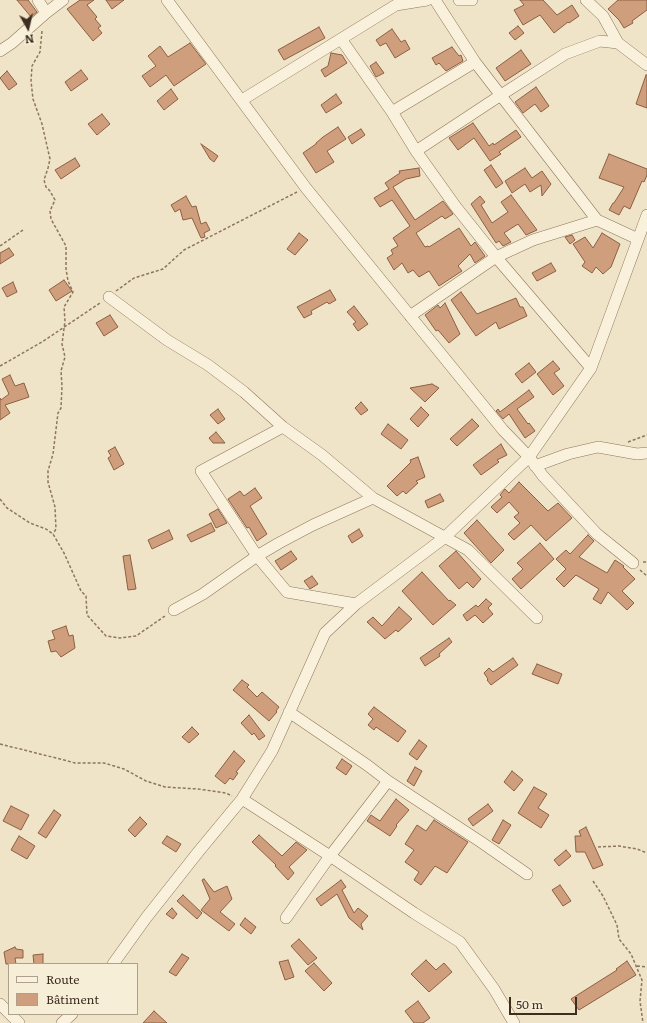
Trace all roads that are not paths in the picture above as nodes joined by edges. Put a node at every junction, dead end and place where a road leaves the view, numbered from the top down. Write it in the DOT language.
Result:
graph roads {
  1 [pos="38,0"];
  2 [pos="63,0"];
  3 [pos="167,0"];
  4 [pos="427,0"];
  5 [pos="435,0"];
  6 [pos="460,0"];
  7 [pos="472,0"];
  8 [pos="586,0"];
  9 [pos="46,13"];
  10 [pos="341,39"];
  11 [pos="618,43"];
  12 [pos="0,51"];
  13 [pos="475,62"];
  14 [pos="647,65"];
  15 [pos="501,95"];
  16 [pos="242,100"];
  17 [pos="392,112"];
  18 [pos="416,151"];
  19 [pos="647,215"];
  20 [pos="597,220"];
  21 [pos="643,233"];
  22 [pos="496,257"];
  23 [pos="108,297"];
  24 [pos="410,316"];
  25 [pos="591,368"];
  26 [pos="283,427"];
  27 [pos="647,453"];
  28 [pos="532,462"];
  29 [pos="373,498"];
  30 [pos="444,538"];
  31 [pos="257,556"];
  32 [pos="633,563"];
  33 [pos="356,604"];
  34 [pos="174,610"];
  35 [pos="537,618"];
  36 [pos="289,712"];
  37 [pos="388,781"];
  38 [pos="242,800"];
  39 [pos="330,856"];
  40 [pos="527,874"];
  41 [pos="286,918"];
  42 [pos="115,963"];
  43 [pos="0,1004"];
  44 [pos="8,1011"];
  45 [pos="12,1015"];
  46 [pos="71,1015"];
  47 [pos="19,1023"];
  48 [pos="62,1023"];
  49 [pos="514,1023"];
  1 -- 9 [label="street"];
  2 -- 9 [label="street"];
  3 -- 16 [label="street"];
  4 -- 10 [label="street"];
  5 -- 13 [label="street"];
  6 -- 7 [label="street"];
  8 -- 11 [label="street"];
  9 -- 12 [label="street"];
  10 -- 16 [label="street"];
  10 -- 17 [label="street"];
  11 -- 14 [label="street"];
  11 -- 15 [label="street"];
  13 -- 15 [label="street"];
  13 -- 17 [label="street"];
  15 -- 18 [label="street"];
  15 -- 20 [label="street"];
  16 -- 24 [label="street"];
  17 -- 18 [label="street"];
  18 -- 22 [label="street"];
  19 -- 21 [label="street"];
  20 -- 21 [label="street"];
  20 -- 22 [label="street"];
  21 -- 25 [label="street"];
  22 -- 24 [label="street"];
  22 -- 25 [label="street"];
  23 -- 26 [label="street"];
  24 -- 28 [label="street"];
  25 -- 28 [label="street"];
  26 -- 29 [label="street"];
  26 -- 31 [label="street"];
  27 -- 28 [label="street"];
  28 -- 30 [label="street"];
  28 -- 32 [label="street"];
  29 -- 30 [label="street"];
  29 -- 31 [label="street"];
  30 -- 33 [label="street"];
  30 -- 35 [label="street"];
  31 -- 33 [label="street"];
  31 -- 34 [label="street"];
  33 -- 36 [label="street"];
  36 -- 37 [label="street"];
  36 -- 38 [label="street"];
  37 -- 39 [label="street"];
  37 -- 40 [label="street"];
  38 -- 39 [label="street"];
  38 -- 42 [label="street"];
  39 -- 41 [label="street"];
  39 -- 49 [label="street"];
  43 -- 44 [label="street"];
  45 -- 47 [label="street"];
  46 -- 48 [label="street"];
}
